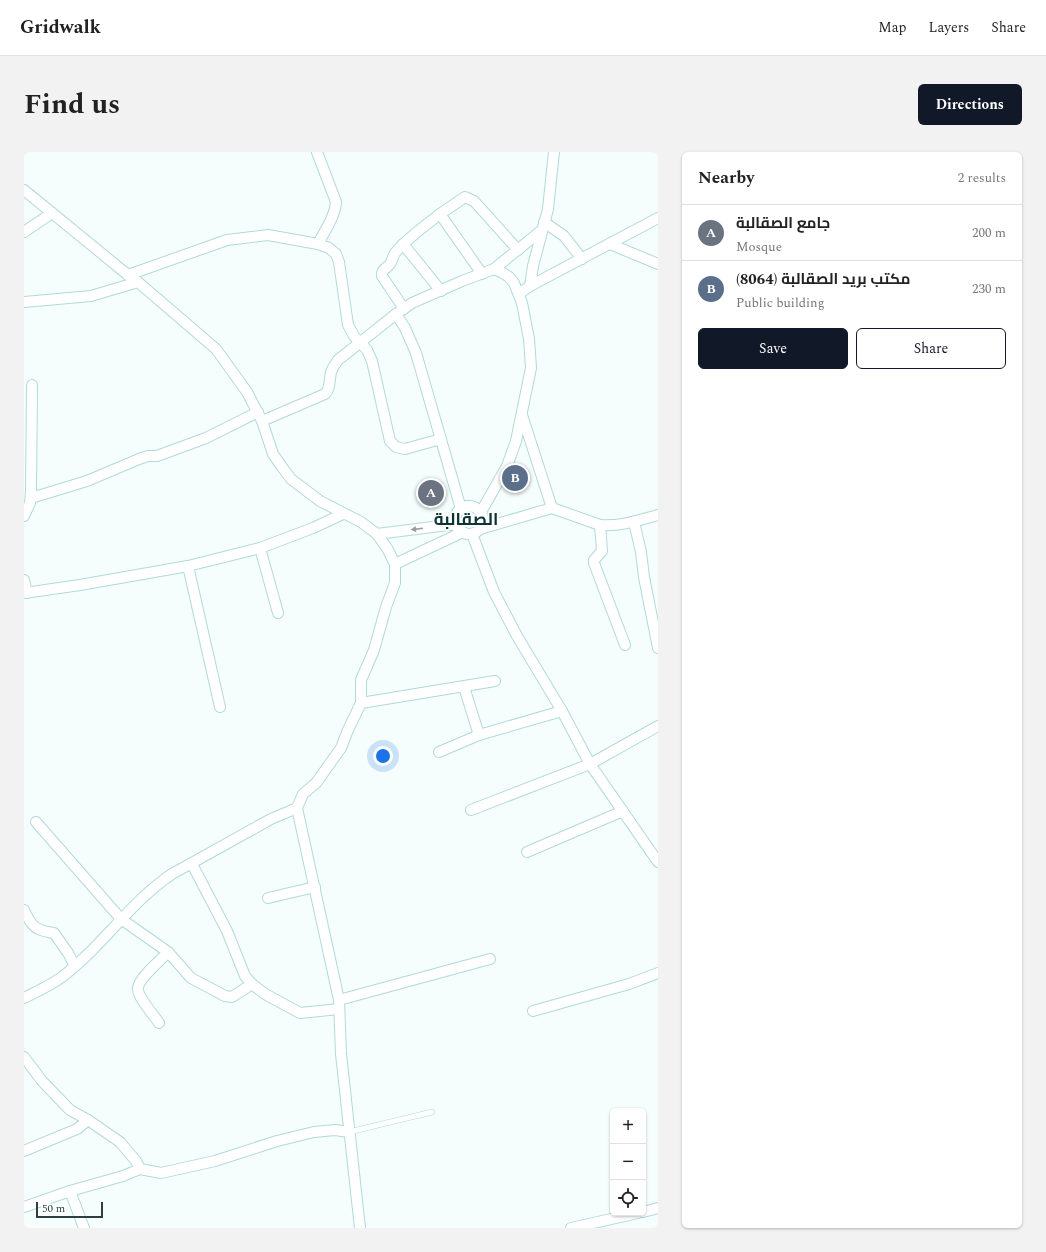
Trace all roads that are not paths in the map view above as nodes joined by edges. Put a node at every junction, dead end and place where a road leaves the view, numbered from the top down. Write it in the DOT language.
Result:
graph roads {
  1 [pos="318,152"];
  2 [pos="554,152"];
  3 [pos="24,190"];
  4 [pos="52,213"];
  5 [pos="440,214"];
  6 [pos="658,218"];
  7 [pos="543,226"];
  8 [pos="24,232"];
  9 [pos="318,244"];
  10 [pos="404,244"];
  11 [pos="610,244"];
  12 [pos="518,250"];
  13 [pos="582,259"];
  14 [pos="658,264"];
  15 [pos="494,269"];
  16 [pos="482,274"];
  17 [pos="128,275"];
  18 [pos="138,282"];
  19 [pos="530,286"];
  20 [pos="441,291"];
  21 [pos="518,294"];
  22 [pos="24,302"];
  23 [pos="400,311"];
  24 [pos="360,342"];
  25 [pos="32,385"];
  26 [pos="522,413"];
  27 [pos="260,417"];
  28 [pos="441,439"];
  29 [pos="31,498"];
  30 [pos="552,508"];
  31 [pos="461,509"];
  32 [pos="481,512"];
  33 [pos="342,514"];
  34 [pos="658,515"];
  35 [pos="24,516"];
  36 [pos="634,522"];
  37 [pos="456,524"];
  38 [pos="600,525"];
  39 [pos="472,532"];
  40 [pos="377,534"];
  41 [pos="260,548"];
  42 [pos="395,564"];
  43 [pos="188,566"];
  44 [pos="24,580"];
  45 [pos="25,593"];
  46 [pos="278,613"];
  47 [pos="625,645"];
  48 [pos="658,648"];
  49 [pos="495,681"];
  50 [pos="464,687"];
  51 [pos="361,703"];
  52 [pos="220,707"];
  53 [pos="562,711"];
  54 [pos="658,726"];
  55 [pos="479,735"];
  56 [pos="439,752"];
  57 [pos="590,764"];
  58 [pos="297,808"];
  59 [pos="471,810"];
  60 [pos="623,811"];
  61 [pos="36,822"];
  62 [pos="527,852"];
  63 [pos="658,862"];
  64 [pos="192,864"];
  65 [pos="315,887"];
  66 [pos="268,898"];
  67 [pos="24,910"];
  68 [pos="121,919"];
  69 [pos="168,952"];
  70 [pos="490,960"];
  71 [pos="75,966"];
  72 [pos="658,973"];
  73 [pos="252,984"];
  74 [pos="24,998"];
  75 [pos="339,1004"];
  76 [pos="532,1011"];
  77 [pos="159,1023"];
  78 [pos="24,1058"];
  79 [pos="432,1112"];
  80 [pos="88,1120"];
  81 [pos="349,1132"];
  82 [pos="24,1151"];
  83 [pos="140,1169"];
  84 [pos="70,1191"];
  85 [pos="24,1207"];
  86 [pos="658,1208"];
  87 [pos="646,1211"];
  88 [pos="625,1216"];
  89 [pos="84,1228"];
  90 [pos="360,1228"];
  91 [pos="571,1228"];
  1 -- 9 [label="street"];
  2 -- 7 [label="street"];
  3 -- 4 [label="street"];
  4 -- 8 [label="street"];
  4 -- 17 [label="street"];
  5 -- 10 [label="street"];
  5 -- 12 [label="street"];
  5 -- 16 [label="street"];
  6 -- 11 [label="street"];
  7 -- 12 [label="street"];
  7 -- 13 [label="street"];
  7 -- 19 [label="street"];
  9 -- 17 [label="street"];
  9 -- 24 [label="street"];
  10 -- 20 [label="street"];
  10 -- 23 [label="street"];
  11 -- 13 [label="street"];
  11 -- 14 [label="street"];
  12 -- 15 [label="street"];
  13 -- 19 [label="street"];
  15 -- 16 [label="street"];
  15 -- 21 [label="street"];
  16 -- 20 [label="street"];
  17 -- 18 [label="street"];
  18 -- 22 [label="street"];
  18 -- 27 [label="street"];
  19 -- 21 [label="street"];
  20 -- 23 [label="street"];
  21 -- 26 [label="street"];
  23 -- 24 [label="street"];
  23 -- 28 [label="street"];
  24 -- 27 [label="street"];
  24 -- 28 [label="street"];
  25 -- 29 [label="street"];
  26 -- 30 [label="street"];
  26 -- 32 [label="street"];
  27 -- 29 [label="street"];
  27 -- 33 [label="street"];
  28 -- 31 [label="street"];
  29 -- 35 [label="street"];
  30 -- 38 [label="street"];
  30 -- 39 [label="street"];
  31 -- 32 [label="street"];
  31 -- 37 [label="street"];
  32 -- 39 [label="street"];
  33 -- 40 [label="street"];
  33 -- 41 [label="street"];
  34 -- 36 [label="street"];
  36 -- 38 [label="street"];
  36 -- 48 [label="street"];
  37 -- 39 [label="street"];
  37 -- 40 [label="street, one-way"];
  38 -- 47 [label="street"];
  39 -- 42 [label="street"];
  39 -- 53 [label="street"];
  40 -- 42 [label="street"];
  41 -- 43 [label="street"];
  41 -- 46 [label="street"];
  42 -- 51 [label="street"];
  43 -- 45 [label="street"];
  43 -- 52 [label="street"];
  44 -- 45 [label="street"];
  49 -- 50 [label="street"];
  50 -- 51 [label="street"];
  50 -- 55 [label="street"];
  51 -- 58 [label="street"];
  53 -- 55 [label="street"];
  53 -- 57 [label="street"];
  54 -- 57 [label="street"];
  55 -- 56 [label="street"];
  57 -- 59 [label="street"];
  57 -- 60 [label="street"];
  58 -- 64 [label="street"];
  58 -- 65 [label="street"];
  60 -- 62 [label="street"];
  60 -- 63 [label="street"];
  61 -- 68 [label="street"];
  64 -- 68 [label="street"];
  64 -- 73 [label="street"];
  65 -- 66 [label="street"];
  65 -- 75 [label="street"];
  67 -- 71 [label="street"];
  68 -- 69 [label="street"];
  68 -- 71 [label="street"];
  69 -- 73 [label="street"];
  69 -- 77 [label="street"];
  70 -- 75 [label="street"];
  71 -- 74 [label="street"];
  72 -- 76 [label="street"];
  73 -- 75 [label="street"];
  75 -- 81 [label="street"];
  78 -- 80 [label="street"];
  79 -- 81 [label="lane"];
  80 -- 82 [label="street"];
  80 -- 83 [label="street"];
  81 -- 83 [label="street"];
  81 -- 90 [label="street"];
  83 -- 84 [label="street"];
  84 -- 85 [label="street"];
  84 -- 89 [label="street"];
  86 -- 87 [label="street"];
  88 -- 91 [label="street"];
}
